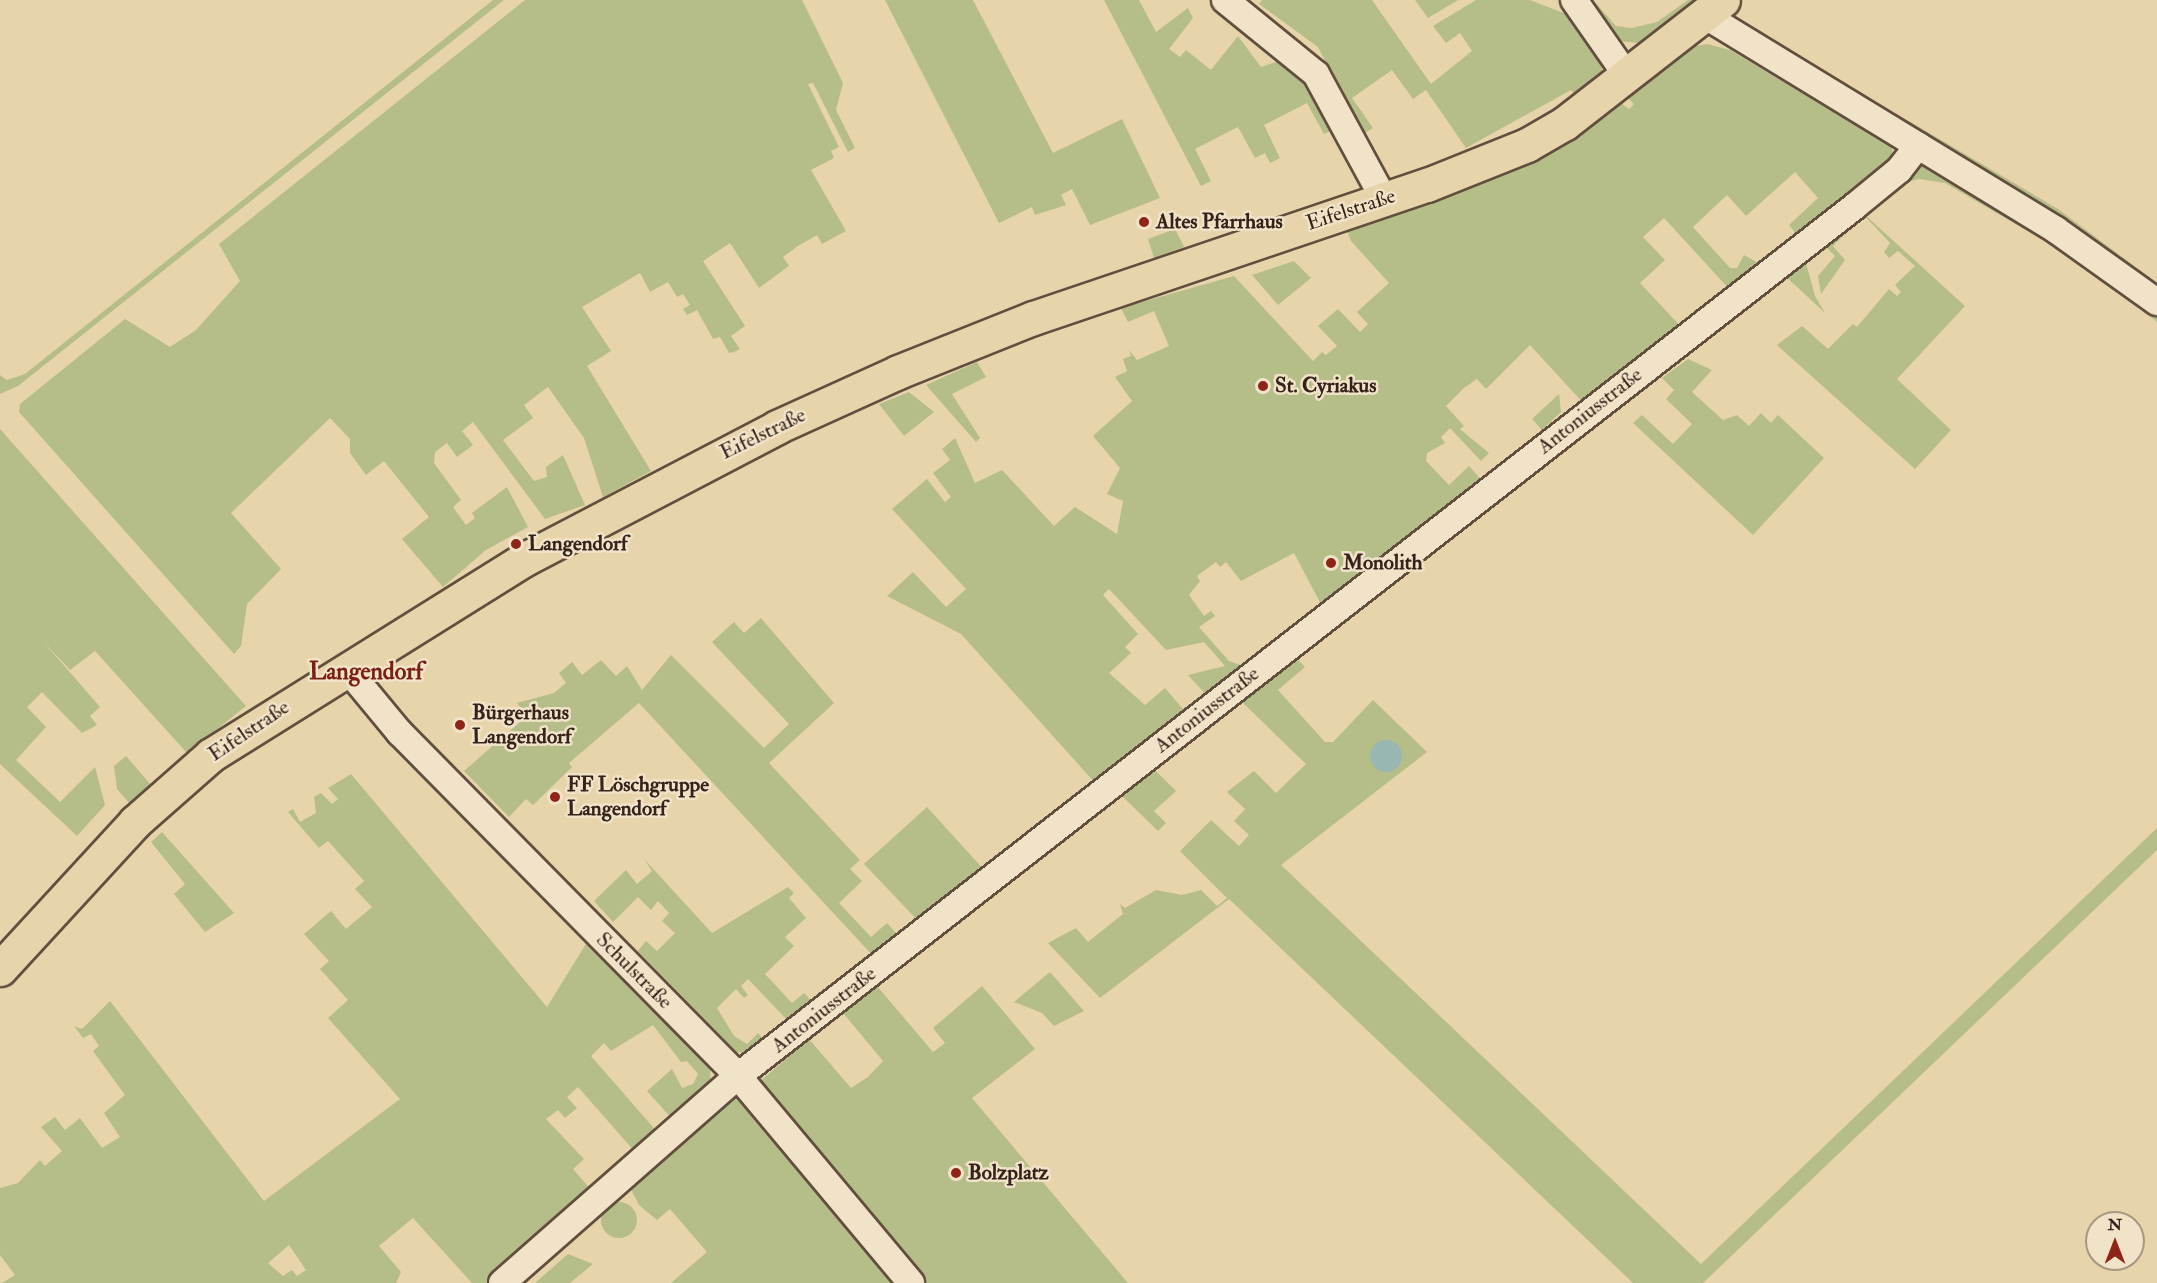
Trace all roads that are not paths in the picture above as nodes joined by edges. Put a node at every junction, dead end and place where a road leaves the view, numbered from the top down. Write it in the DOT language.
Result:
graph roads {
  1 [pos="1225,0"];
  2 [pos="1574,0"];
  3 [pos="1714,8"];
  4 [pos="1627,76"];
  5 [pos="1918,146"];
  6 [pos="1384,200"];
  7 [pos="2157,302"];
  8 [pos="347,669"];
  9 [pos="0,969"];
  10 [pos="738,1076"];
  11 [pos="502,1283"];
  12 [pos="911,1283"];
  1 -- 6 [label="street"];
  2 -- 4 [label="street"];
  3 -- 4 [label="main road, Eifelstraße"];
  3 -- 5 [label="street"];
  4 -- 6 [label="main road, Eifelstraße"];
  5 -- 7 [label="street"];
  5 -- 10 [label="street, Antoniusstraße"];
  6 -- 8 [label="main road, Eifelstraße"];
  8 -- 9 [label="main road, Eifelstraße"];
  8 -- 10 [label="street, Schulstraße"];
  10 -- 11 [label="street, Antoniusstraße"];
  10 -- 12 [label="street, Schulstraße"];
}
